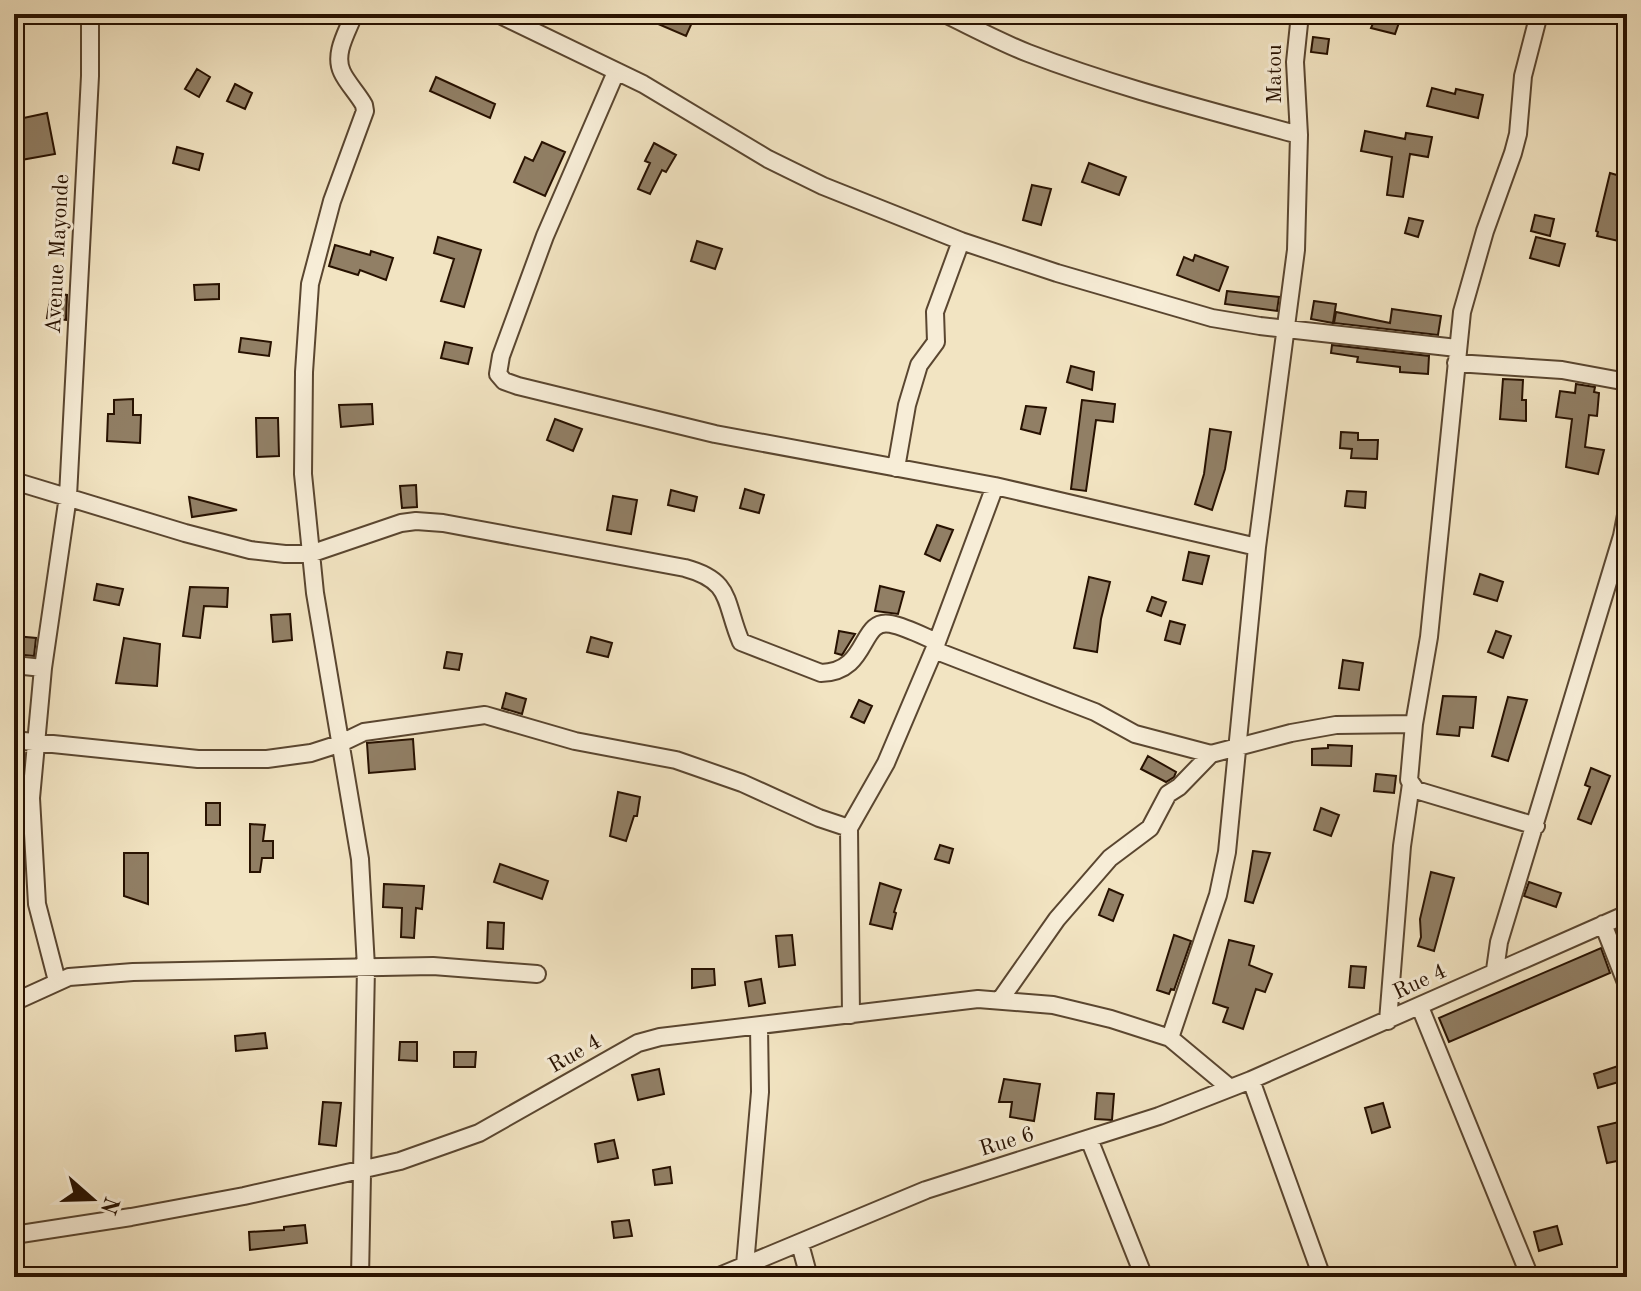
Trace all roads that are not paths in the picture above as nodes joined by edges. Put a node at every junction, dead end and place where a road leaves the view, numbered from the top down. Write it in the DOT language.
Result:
graph roads {
  1 [pos="90,14"];
  2 [pos="354,14"];
  3 [pos="498,14"];
  4 [pos="945,14"];
  5 [pos="1300,14"];
  6 [pos="1539,14"];
  7 [pos="616,72"];
  8 [pos="1299,135"];
  9 [pos="961,241"];
  10 [pos="1287,327"];
  11 [pos="1456,356"];
  12 [pos="1627,382"];
  13 [pos="896,468"];
  14 [pos="14,481"];
  15 [pos="995,486"];
  16 [pos="68,496"];
  17 [pos="1627,510"];
  18 [pos="1257,547"];
  19 [pos="310,554"];
  20 [pos="936,646"];
  21 [pos="14,665"];
  22 [pos="43,668"];
  23 [pos="1414,724"];
  24 [pos="14,740"];
  25 [pos="36,741"];
  26 [pos="339,744"];
  27 [pos="1236,745"];
  28 [pos="1211,754"];
  29 [pos="1411,784"];
  30 [pos="1536,826"];
  31 [pos="849,828"];
  32 [pos="1627,914"];
  33 [pos="1603,924"];
  34 [pos="366,967"];
  35 [pos="1495,970"];
  36 [pos="537,974"];
  37 [pos="57,981"];
  38 [pos="1627,985"];
  39 [pos="1000,1000"];
  40 [pos="14,1002"];
  41 [pos="1420,1007"];
  42 [pos="851,1015"];
  43 [pos="1388,1021"];
  44 [pos="759,1027"];
  45 [pos="1170,1038"];
  46 [pos="1251,1080"];
  47 [pos="1230,1088"];
  48 [pos="1089,1139"];
  49 [pos="363,1171"];
  50 [pos="14,1235"];
  51 [pos="800,1244"];
  52 [pos="745,1265"];
  53 [pos="360,1277"];
  54 [pos="717,1277"];
  55 [pos="809,1277"];
  56 [pos="1144,1277"];
  57 [pos="1322,1277"];
  58 [pos="1530,1277"];
  1 -- 16 [label="street, Avenue Mayonde"];
  2 -- 19 [label="street"];
  3 -- 7 [label="street"];
  4 -- 8 [label="street"];
  5 -- 8 [label="street, Matou"];
  6 -- 11 [label="street"];
  7 -- 9 [label="street"];
  7 -- 13 [label="street"];
  8 -- 10 [label="street, Matou"];
  9 -- 10 [label="street"];
  9 -- 13 [label="street"];
  10 -- 11 [label="street"];
  10 -- 18 [label="street, Matou"];
  11 -- 12 [label="street"];
  11 -- 23 [label="street"];
  13 -- 15 [label="street"];
  14 -- 16 [label="street"];
  15 -- 18 [label="street"];
  15 -- 20 [label="street"];
  16 -- 19 [label="street"];
  16 -- 22 [label="street, Avenue Mayonde"];
  17 -- 30 [label="street"];
  18 -- 27 [label="street, Matou"];
  19 -- 20 [label="street"];
  19 -- 26 [label="street"];
  20 -- 28 [label="street"];
  20 -- 31 [label="street"];
  21 -- 22 [label="street"];
  22 -- 25 [label="street, Avenue Mayonde"];
  23 -- 27 [label="street"];
  23 -- 29 [label="street"];
  24 -- 25 [label="street"];
  25 -- 26 [label="street"];
  25 -- 37 [label="street, Avenue Mayonde"];
  26 -- 31 [label="street"];
  26 -- 34 [label="street"];
  27 -- 28 [label="street"];
  27 -- 45 [label="street, Matou"];
  28 -- 39 [label="street"];
  29 -- 30 [label="street"];
  29 -- 43 [label="street"];
  30 -- 35 [label="street"];
  31 -- 42 [label="street"];
  32 -- 33 [label="street, Rue 4"];
  33 -- 35 [label="street, Rue 4"];
  33 -- 38 [label="street"];
  34 -- 36 [label="street"];
  34 -- 37 [label="street"];
  34 -- 49 [label="street"];
  35 -- 41 [label="street, Rue 4"];
  37 -- 40 [label="street"];
  39 -- 42 [label="street, Rue 4"];
  39 -- 45 [label="street, Rue 4"];
  41 -- 43 [label="street, Rue 4"];
  41 -- 58 [label="street"];
  42 -- 44 [label="street, Rue 4"];
  43 -- 46 [label="street, Rue 4"];
  44 -- 49 [label="street, Rue 4"];
  44 -- 52 [label="street"];
  45 -- 47 [label="street"];
  46 -- 47 [label="street, Rue 4"];
  46 -- 57 [label="street"];
  47 -- 48 [label="street, Rue 6"];
  48 -- 51 [label="street, Rue 6"];
  48 -- 56 [label="street"];
  49 -- 50 [label="street, Rue 4"];
  49 -- 53 [label="street"];
  51 -- 52 [label="street, Rue 6"];
  51 -- 55 [label="street"];
  52 -- 54 [label="street, Rue 6"];
}
